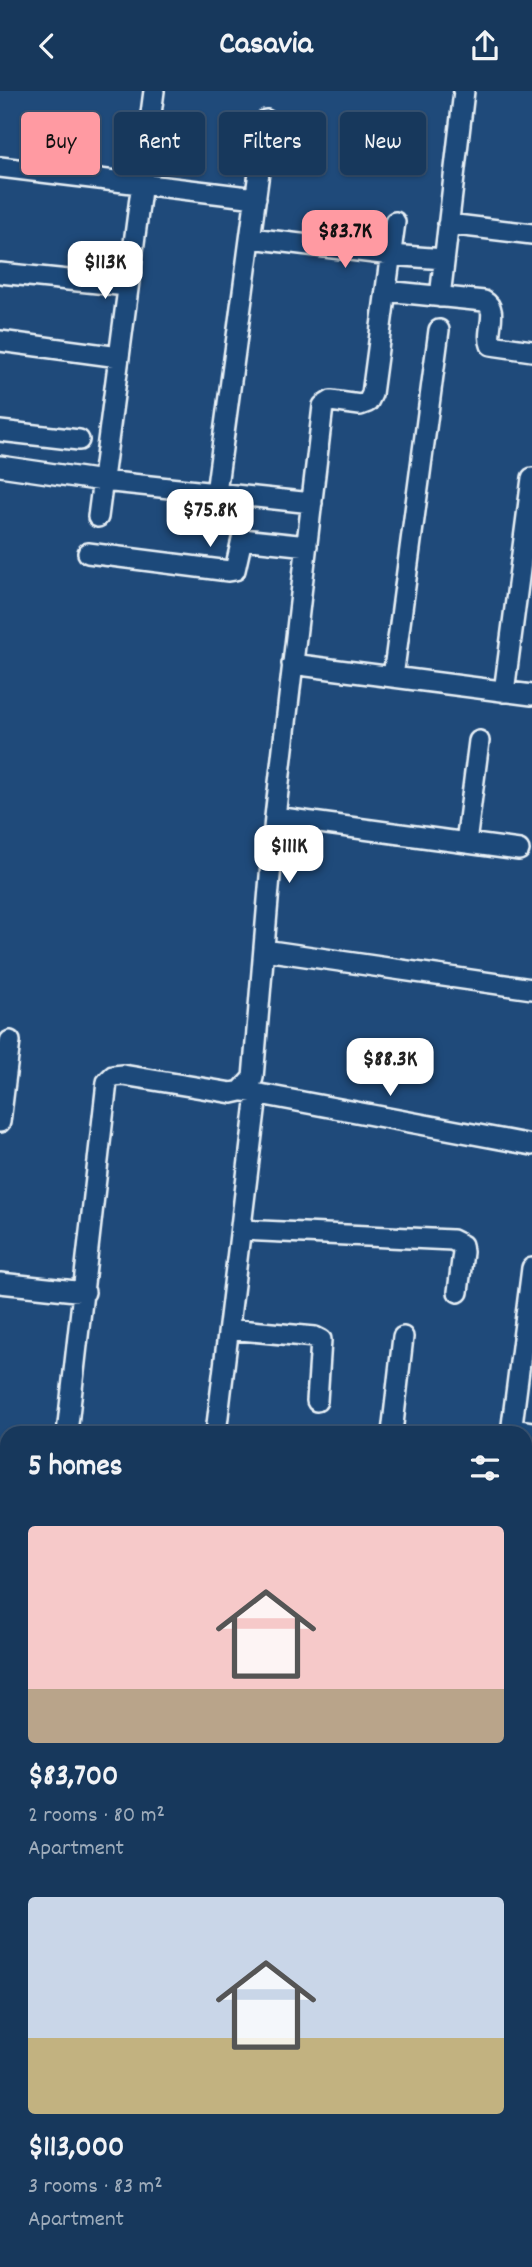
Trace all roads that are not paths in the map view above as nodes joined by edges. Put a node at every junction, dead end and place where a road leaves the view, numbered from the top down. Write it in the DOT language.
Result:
graph roads {
  1 [pos="154,91"];
  2 [pos="464,91"];
  3 [pos="0,167"];
  4 [pos="259,175"];
  5 [pos="141,184"];
  6 [pos="256,198"];
  7 [pos="395,222"];
  8 [pos="448,224"];
  9 [pos="532,235"];
  10 [pos="251,239"];
  11 [pos="391,255"];
  12 [pos="444,259"];
  13 [pos="0,273"];
  14 [pos="127,286"];
  15 [pos="386,291"];
  16 [pos="440,297"];
  17 [pos="439,330"];
  18 [pos="0,341"];
  19 [pos="532,351"];
  20 [pos="119,357"];
  21 [pos="0,431"];
  22 [pos="79,440"];
  23 [pos="0,466"];
  24 [pos="532,478"];
  25 [pos="103,481"];
  26 [pos="216,493"];
  27 [pos="312,503"];
  28 [pos="98,517"];
  29 [pos="307,546"];
  30 [pos="88,553"];
  31 [pos="292,664"];
  32 [pos="393,677"];
  33 [pos="504,692"];
  34 [pos="532,695"];
  35 [pos="479,741"];
  36 [pos="275,817"];
  37 [pos="466,843"];
  38 [pos="519,850"];
  39 [pos="264,950"];
  40 [pos="532,989"];
  41 [pos="10,1041"];
  42 [pos="249,1092"];
  43 [pos="0,1122"];
  44 [pos="532,1145"];
  45 [pos="241,1230"];
  46 [pos="532,1268"];
  47 [pos="0,1283"];
  48 [pos="85,1292"];
  49 [pos="458,1292"];
  50 [pos="229,1329"];
  51 [pos="528,1329"];
  52 [pos="403,1336"];
  53 [pos="317,1401"];
  54 [pos="68,1426"];
  55 [pos="217,1426"];
  56 [pos="393,1426"];
  57 [pos="512,1426"];
  1 -- 5 [label="street"];
  2 -- 8 [label="street"];
  3 -- 5 [label="street"];
  4 -- 6 [label="street"];
  5 -- 6 [label="street"];
  5 -- 14 [label="street"];
  6 -- 10 [label="street"];
  7 -- 11 [label="street"];
  8 -- 9 [label="street"];
  8 -- 12 [label="street"];
  10 -- 11 [label="street"];
  10 -- 26 [label="street"];
  11 -- 12 [label="street"];
  11 -- 15 [label="street"];
  12 -- 16 [label="street"];
  13 -- 14 [label="street"];
  14 -- 20 [label="street"];
  15 -- 16 [label="street"];
  15 -- 27 [label="street"];
  16 -- 19 [label="street"];
  17 -- 32 [label="street"];
  18 -- 20 [label="street"];
  20 -- 25 [label="street"];
  21 -- 22 [label="street"];
  23 -- 25 [label="street"];
  24 -- 33 [label="street"];
  25 -- 26 [label="street"];
  25 -- 28 [label="street"];
  26 -- 27 [label="street"];
  27 -- 29 [label="street"];
  29 -- 30 [label="street"];
  29 -- 31 [label="street"];
  31 -- 32 [label="street"];
  31 -- 36 [label="street"];
  32 -- 33 [label="street"];
  33 -- 34 [label="street"];
  35 -- 37 [label="street"];
  36 -- 37 [label="street"];
  36 -- 39 [label="street"];
  37 -- 38 [label="street"];
  39 -- 40 [label="street"];
  39 -- 42 [label="street"];
  41 -- 43 [label="street"];
  42 -- 44 [label="street"];
  42 -- 45 [label="street"];
  42 -- 48 [label="street"];
  45 -- 49 [label="street"];
  45 -- 50 [label="street"];
  46 -- 51 [label="street"];
  47 -- 48 [label="street"];
  48 -- 54 [label="street"];
  50 -- 53 [label="street"];
  50 -- 55 [label="street"];
  51 -- 57 [label="street"];
  52 -- 56 [label="street"];
}
